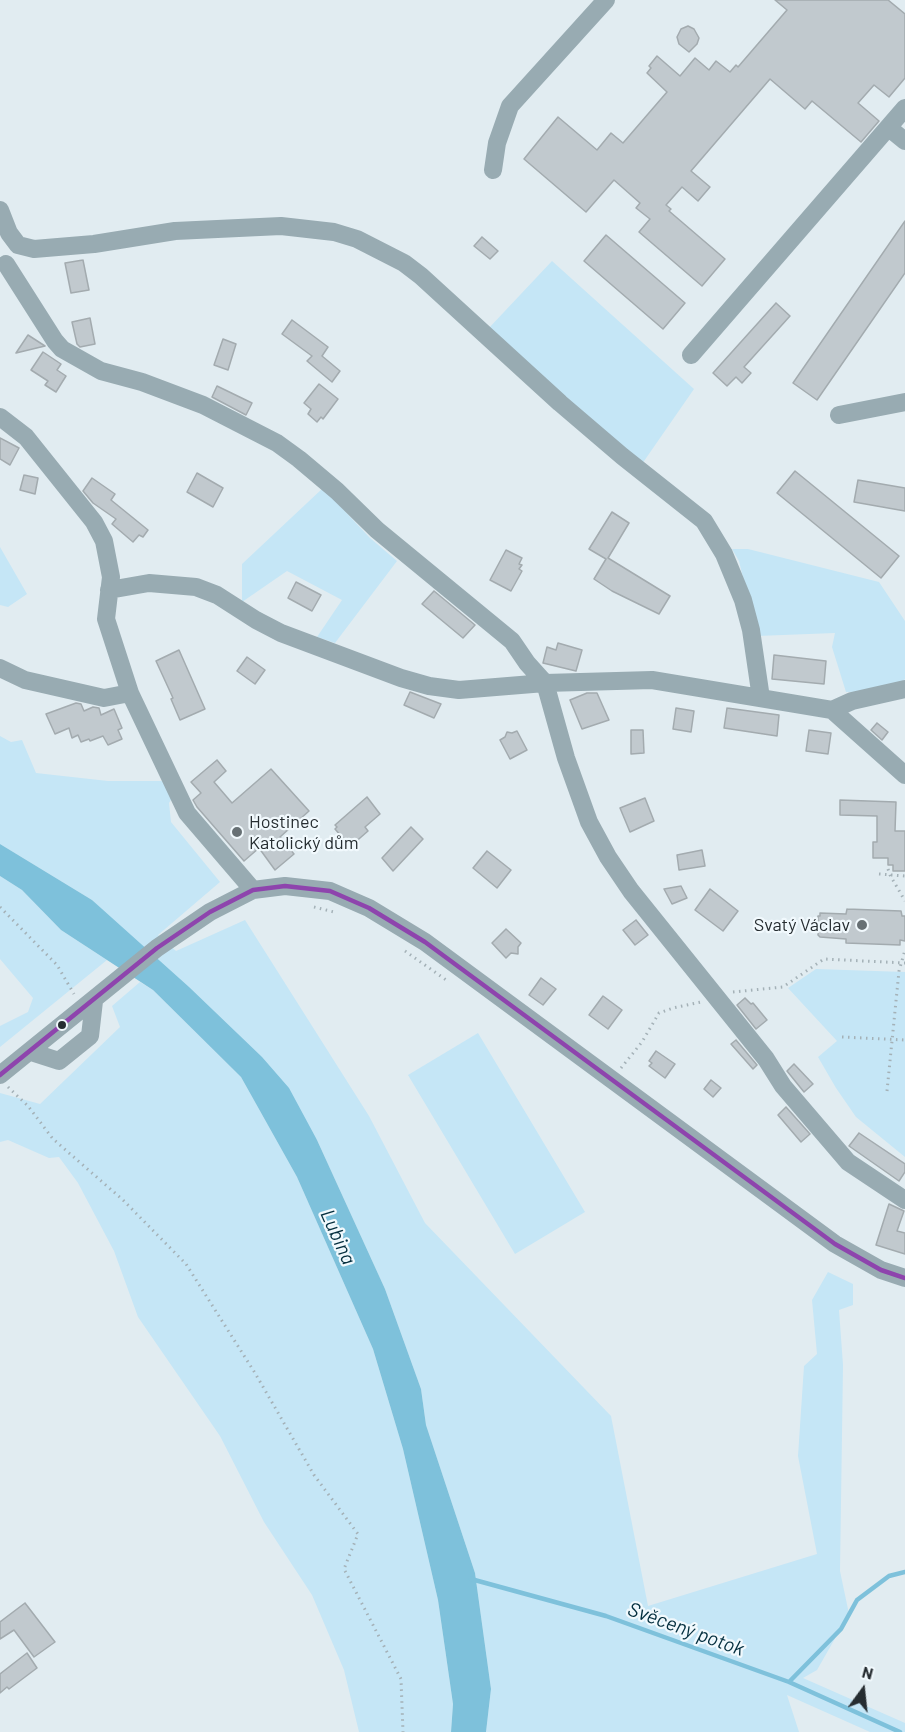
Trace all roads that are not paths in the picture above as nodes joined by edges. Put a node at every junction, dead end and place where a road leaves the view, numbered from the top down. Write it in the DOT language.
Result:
graph roads {
  1 [pos="606,0"];
  2 [pos="905,108"];
  3 [pos="889,128"];
  4 [pos="905,141"];
  5 [pos="493,170"];
  6 [pos="0,210"];
  7 [pos="18,245"];
  8 [pos="3,267"];
  9 [pos="691,355"];
  10 [pos="905,402"];
  11 [pos="839,415"];
  12 [pos="0,417"];
  13 [pos="109,590"];
  14 [pos="0,668"];
  15 [pos="545,683"];
  16 [pos="905,689"];
  17 [pos="130,693"];
  18 [pos="761,698"];
  19 [pos="832,710"];
  20 [pos="905,775"];
  21 [pos="253,890"];
  22 [pos="94,1000"];
  23 [pos="31,1052"];
  24 [pos="3,1081"];
  25 [pos="905,1200"];
  26 [pos="905,1278"];
  1 -- 5 [label="street"];
  2 -- 3 [label="street"];
  3 -- 4 [label="street"];
  3 -- 9 [label="street"];
  6 -- 7 [label="street"];
  7 -- 8 [label="street"];
  7 -- 18 [label="street"];
  8 -- 15 [label="street"];
  10 -- 11 [label="street"];
  12 -- 13 [label="street"];
  13 -- 15 [label="street"];
  13 -- 17 [label="street"];
  14 -- 17 [label="street"];
  15 -- 18 [label="street"];
  15 -- 25 [label="street"];
  16 -- 19 [label="street"];
  17 -- 21 [label="street"];
  18 -- 19 [label="street"];
  19 -- 20 [label="street"];
  21 -- 22 [label="street"];
  21 -- 26 [label="street"];
  22 -- 23 [label="street"];
  22 -- 23 [label="street"];
  23 -- 24 [label="street"];
}
